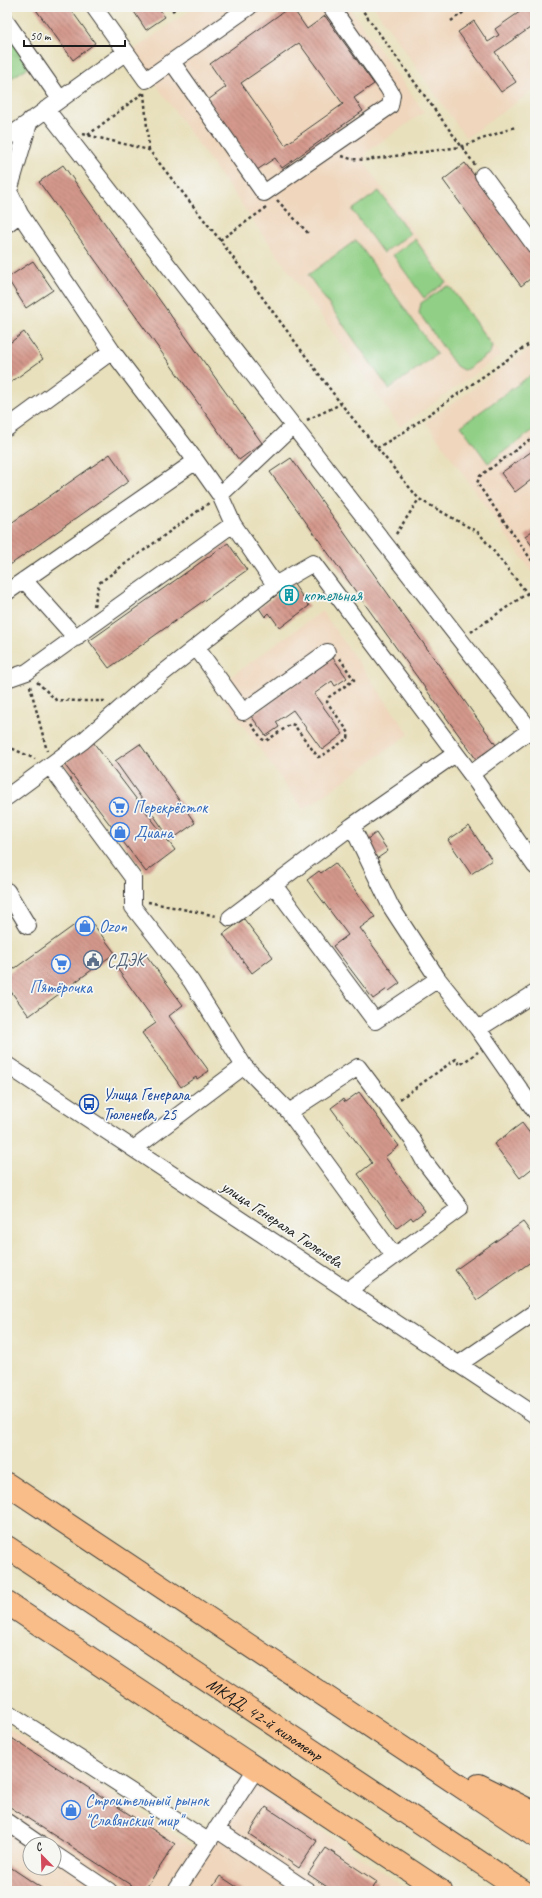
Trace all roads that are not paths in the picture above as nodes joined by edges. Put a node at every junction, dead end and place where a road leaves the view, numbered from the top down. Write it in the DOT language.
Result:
graph roads {
  1 [pos="94,7"];
  2 [pos="249,7"];
  3 [pos="331,7"];
  4 [pos="7,23"];
  5 [pos="126,52"];
  6 [pos="172,62"];
  7 [pos="60,98"];
  8 [pos="46,109"];
  9 [pos="30,120"];
  10 [pos="7,138"];
  11 [pos="483,175"];
  12 [pos="14,211"];
  13 [pos="7,224"];
  14 [pos="535,246"];
  15 [pos="112,351"];
  16 [pos="293,426"];
  17 [pos="7,428"];
  18 [pos="196,460"];
  19 [pos="220,495"];
  20 [pos="233,524"];
  21 [pos="24,580"];
  22 [pos="275,585"];
  23 [pos="7,592"];
  24 [pos="82,633"];
  25 [pos="196,646"];
  26 [pos="327,652"];
  27 [pos="7,679"];
  28 [pos="532,733"];
  29 [pos="455,754"];
  30 [pos="50,766"];
  31 [pos="471,774"];
  32 [pos="7,797"];
  33 [pos="352,826"];
  34 [pos="535,866"];
  35 [pos="274,885"];
  36 [pos="7,891"];
  37 [pos="230,918"];
  38 [pos="28,926"];
  39 [pos="438,980"];
  40 [pos="535,993"];
  41 [pos="478,1029"];
  42 [pos="7,1065"];
  43 [pos="244,1066"];
  44 [pos="535,1111"];
  45 [pos="289,1112"];
  46 [pos="135,1148"];
  47 [pos="394,1256"];
  48 [pos="348,1291"];
  49 [pos="535,1312"];
  50 [pos="458,1364"];
  51 [pos="535,1415"];
  52 [pos="7,1484"];
  53 [pos="7,1548"];
  54 [pos="7,1603"];
  55 [pos="7,1712"];
  56 [pos="412,1754"];
  57 [pos="256,1769"];
  58 [pos="535,1813"];
  59 [pos="7,1822"];
  60 [pos="212,1835"];
  61 [pos="27,1836"];
  62 [pos="535,1836"];
  63 [pos="62,1859"];
  64 [pos="109,1891"];
  65 [pos="176,1891"];
  66 [pos="308,1891"];
  67 [pos="441,1891"];
  68 [pos="523,1891"];
  1 -- 5 [label="street"];
  2 -- 6 [label="street"];
  3 -- 6 [label="street"];
  4 -- 7 [label="street"];
  5 -- 6 [label="street"];
  5 -- 7 [label="street"];
  7 -- 8 [label="street"];
  8 -- 9 [label="street"];
  8 -- 16 [label="street"];
  9 -- 10 [label="street"];
  9 -- 12 [label="street"];
  11 -- 14 [label="street"];
  12 -- 13 [label="street"];
  12 -- 15 [label="street"];
  15 -- 17 [label="street"];
  15 -- 18 [label="street"];
  16 -- 19 [label="street"];
  16 -- 28 [label="street"];
  18 -- 19 [label="street"];
  18 -- 21 [label="street"];
  19 -- 20 [label="street"];
  20 -- 22 [label="street"];
  20 -- 24 [label="street"];
  21 -- 23 [label="street"];
  21 -- 24 [label="street"];
  22 -- 25 [label="street"];
  22 -- 29 [label="street"];
  24 -- 27 [label="street"];
  25 -- 26 [label="street"];
  25 -- 30 [label="street"];
  28 -- 31 [label="street"];
  29 -- 31 [label="street"];
  29 -- 33 [label="street"];
  30 -- 32 [label="street"];
  30 -- 43 [label="street"];
  31 -- 34 [label="street"];
  33 -- 35 [label="street"];
  33 -- 39 [label="street"];
  35 -- 37 [label="street"];
  35 -- 39 [label="street"];
  36 -- 38 [label="street"];
  39 -- 41 [label="street"];
  40 -- 41 [label="street"];
  41 -- 44 [label="street"];
  42 -- 46 [label="street, улица Генерала Тюленева"];
  43 -- 45 [label="street"];
  43 -- 46 [label="street"];
  45 -- 47 [label="street"];
  45 -- 47 [label="street"];
  46 -- 48 [label="street, улица Генерала Тюленева"];
  47 -- 48 [label="street"];
  48 -- 50 [label="street, улица Генерала Тюленева"];
  49 -- 50 [label="street"];
  50 -- 51 [label="street, улица Генерала Тюленева"];
  52 -- 56 [label="highway"];
  53 -- 68 [label="highway, МКАД, 42-й километр"];
  54 -- 57 [label="highway"];
  55 -- 60 [label="street"];
  56 -- 58 [label="highway"];
  56 -- 62 [label="highway"];
  57 -- 60 [label="street"];
  57 -- 67 [label="highway"];
  59 -- 61 [label="street"];
  60 -- 65 [label="street"];
  60 -- 66 [label="street"];
  63 -- 64 [label="street"];
}
